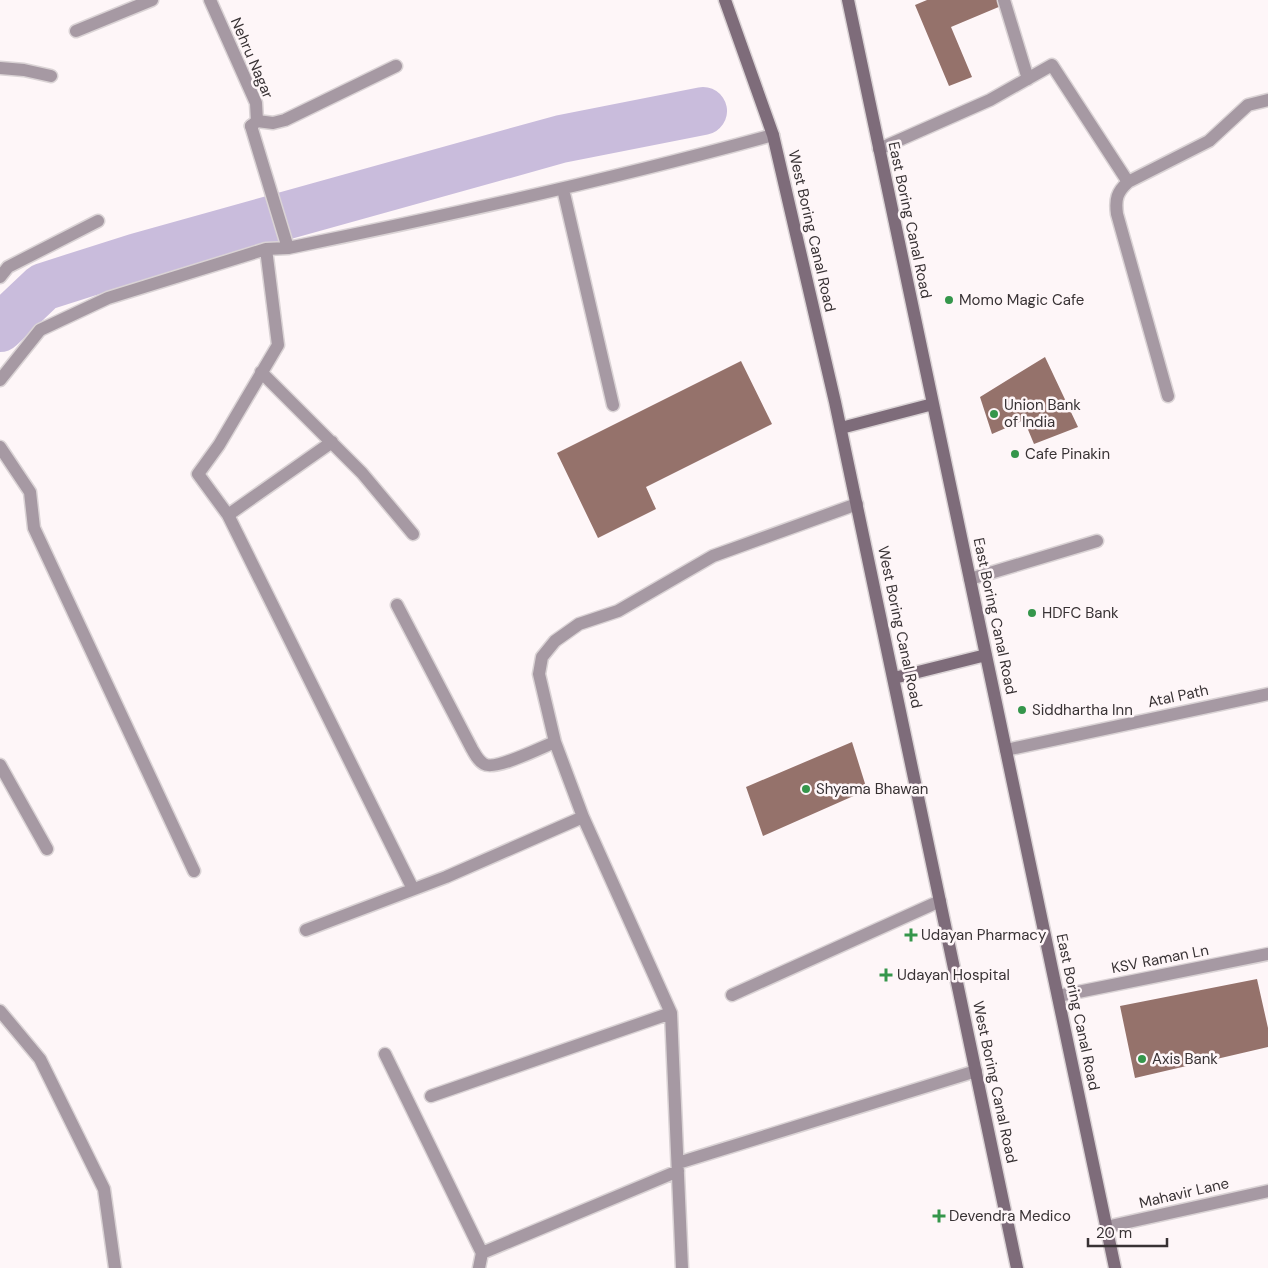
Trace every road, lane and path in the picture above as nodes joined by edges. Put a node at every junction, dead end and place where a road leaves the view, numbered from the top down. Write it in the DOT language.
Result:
graph roads {
  1 [pos="152,0"];
  2 [pos="210,0"];
  3 [pos="725,0"];
  4 [pos="848,0"];
  5 [pos="1004,0"];
  6 [pos="76,31"];
  7 [pos="396,66"];
  8 [pos="0,68"];
  9 [pos="51,76"];
  10 [pos="1028,78"];
  11 [pos="1268,100"];
  12 [pos="254,124"];
  13 [pos="773,135"];
  14 [pos="879,149"];
  15 [pos="1128,182"];
  16 [pos="563,189"];
  17 [pos="98,221"];
  18 [pos="288,248"];
  19 [pos="266,249"];
  20 [pos="0,276"];
  21 [pos="261,372"];
  22 [pos="0,380"];
  23 [pos="1168,396"];
  24 [pos="933,404"];
  25 [pos="613,405"];
  26 [pos="841,428"];
  27 [pos="332,442"];
  28 [pos="0,447"];
  29 [pos="857,504"];
  30 [pos="228,515"];
  31 [pos="413,534"];
  32 [pos="1096,541"];
  33 [pos="970,579"];
  34 [pos="398,605"];
  35 [pos="986,655"];
  36 [pos="894,678"];
  37 [pos="1268,694"];
  38 [pos="555,742"];
  39 [pos="1006,750"];
  40 [pos="0,765"];
  41 [pos="583,817"];
  42 [pos="47,849"];
  43 [pos="194,871"];
  44 [pos="413,889"];
  45 [pos="940,901"];
  46 [pos="306,930"];
  47 [pos="1268,954"];
  48 [pos="732,994"];
  49 [pos="1058,996"];
  50 [pos="0,1011"];
  51 [pos="672,1013"];
  52 [pos="385,1054"];
  53 [pos="976,1071"];
  54 [pos="431,1096"];
  55 [pos="678,1167"];
  56 [pos="1268,1191"];
  57 [pos="1106,1228"];
  58 [pos="482,1253"];
  59 [pos="115,1268"];
  60 [pos="478,1268"];
  61 [pos="682,1268"];
  62 [pos="1017,1268"];
  63 [pos="1115,1268"];
  1 -- 6 [label="street"];
  2 -- 12 [label="street, Nehru Nagar"];
  3 -- 13 [label="main road, West Boring Canal Road"];
  4 -- 14 [label="main road, East Boring Canal Road"];
  5 -- 10 [label="street"];
  7 -- 12 [label="street"];
  8 -- 9 [label="street"];
  10 -- 14 [label="street"];
  10 -- 15 [label="street"];
  11 -- 15 [label="street"];
  12 -- 18 [label="street, Nehru Nagar"];
  13 -- 16 [label="street"];
  13 -- 26 [label="main road, West Boring Canal Road"];
  14 -- 24 [label="main road, East Boring Canal Road"];
  15 -- 23 [label="street"];
  16 -- 18 [label="street"];
  16 -- 25 [label="street"];
  17 -- 20 [label="street"];
  18 -- 19 [label="street"];
  19 -- 21 [label="street"];
  19 -- 22 [label="street"];
  21 -- 27 [label="street"];
  21 -- 30 [label="street"];
  24 -- 26 [label="main road"];
  24 -- 33 [label="main road, East Boring Canal Road"];
  26 -- 29 [label="main road, West Boring Canal Road"];
  27 -- 30 [label="street"];
  27 -- 31 [label="street"];
  28 -- 43 [label="street"];
  29 -- 36 [label="main road, West Boring Canal Road"];
  29 -- 38 [label="street"];
  30 -- 44 [label="street"];
  32 -- 33 [label="street"];
  33 -- 35 [label="main road, East Boring Canal Road"];
  34 -- 38 [label="street"];
  35 -- 36 [label="main road"];
  35 -- 39 [label="main road, East Boring Canal Road"];
  36 -- 45 [label="main road, West Boring Canal Road"];
  37 -- 39 [label="street, Atal Path"];
  38 -- 41 [label="street"];
  39 -- 49 [label="main road, East Boring Canal Road"];
  40 -- 42 [label="street"];
  41 -- 44 [label="street"];
  41 -- 51 [label="street"];
  44 -- 46 [label="street"];
  45 -- 48 [label="street"];
  45 -- 53 [label="main road, West Boring Canal Road"];
  47 -- 49 [label="street, KSV Raman Ln"];
  49 -- 57 [label="main road, East Boring Canal Road"];
  50 -- 59 [label="street"];
  51 -- 54 [label="street"];
  51 -- 55 [label="street"];
  52 -- 58 [label="street"];
  53 -- 55 [label="street"];
  53 -- 62 [label="main road, West Boring Canal Road"];
  55 -- 58 [label="street"];
  55 -- 61 [label="street"];
  56 -- 57 [label="street, Mahavir Lane"];
  57 -- 63 [label="main road, East Boring Canal Road"];
  58 -- 60 [label="street"];
}
